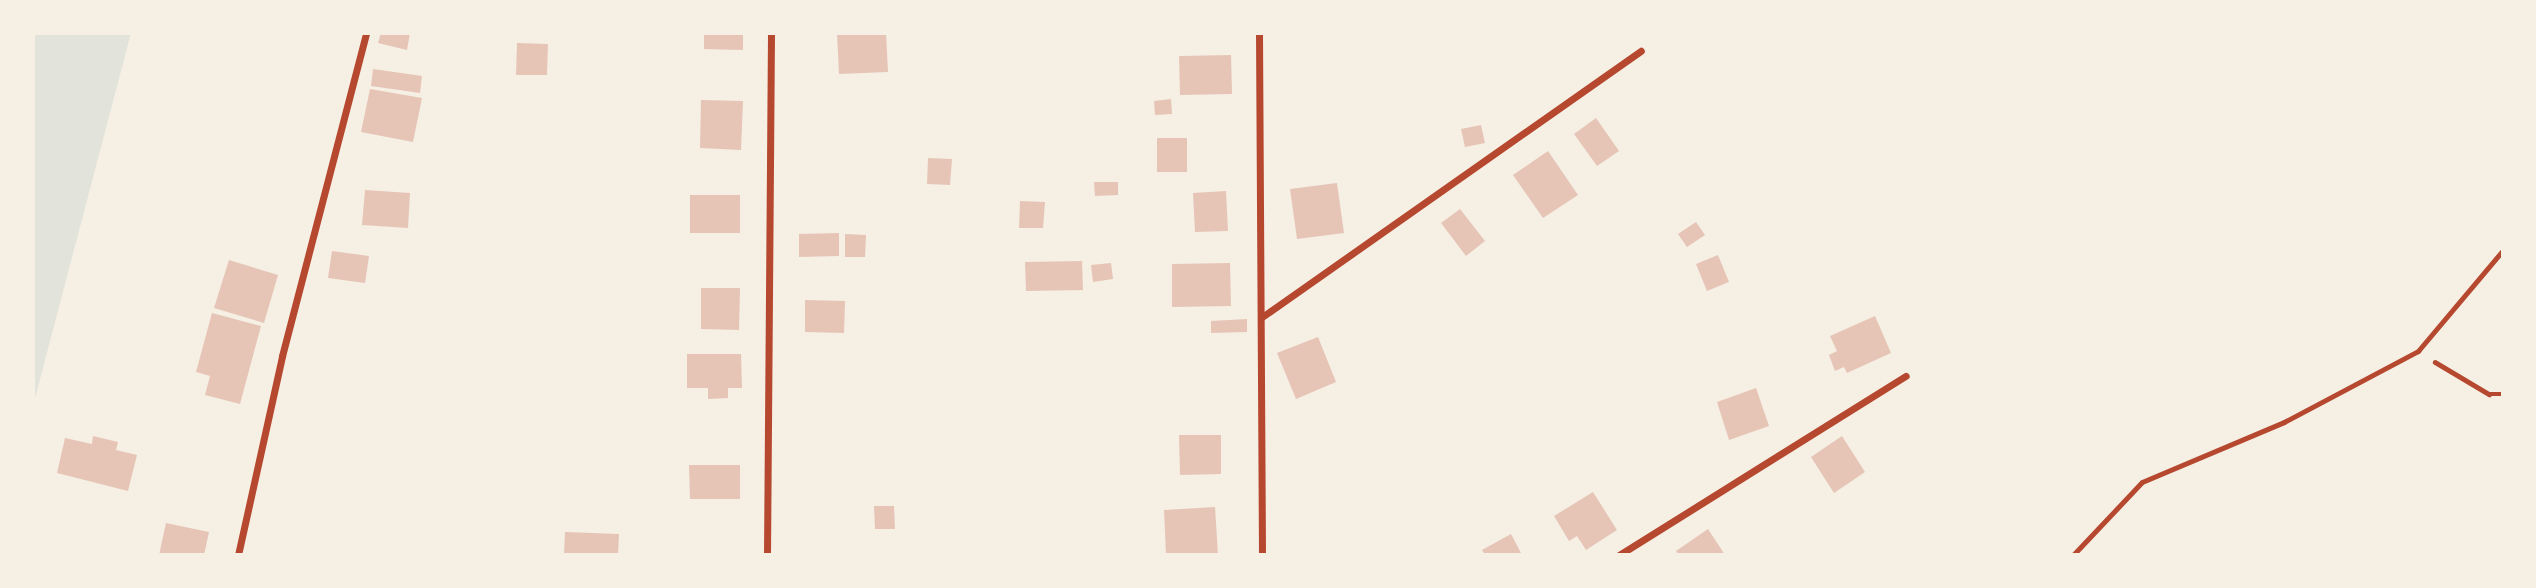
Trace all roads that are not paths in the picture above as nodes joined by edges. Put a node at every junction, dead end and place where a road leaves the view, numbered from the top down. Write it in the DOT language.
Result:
graph roads {
  1 [pos="366,33"];
  2 [pos="771,33"];
  3 [pos="1259,33"];
  4 [pos="1641,51"];
  5 [pos="2503,250"];
  6 [pos="1262,317"];
  7 [pos="1906,376"];
  8 [pos="238,555"];
  9 [pos="767,555"];
  10 [pos="1262,555"];
  11 [pos="1619,555"];
  12 [pos="2073,555"];
  1 -- 8 [label="street"];
  2 -- 9 [label="street"];
  3 -- 6 [label="street"];
  4 -- 6 [label="street"];
  5 -- 12 [label="lane"];
  6 -- 10 [label="street"];
  7 -- 11 [label="street"];
}
